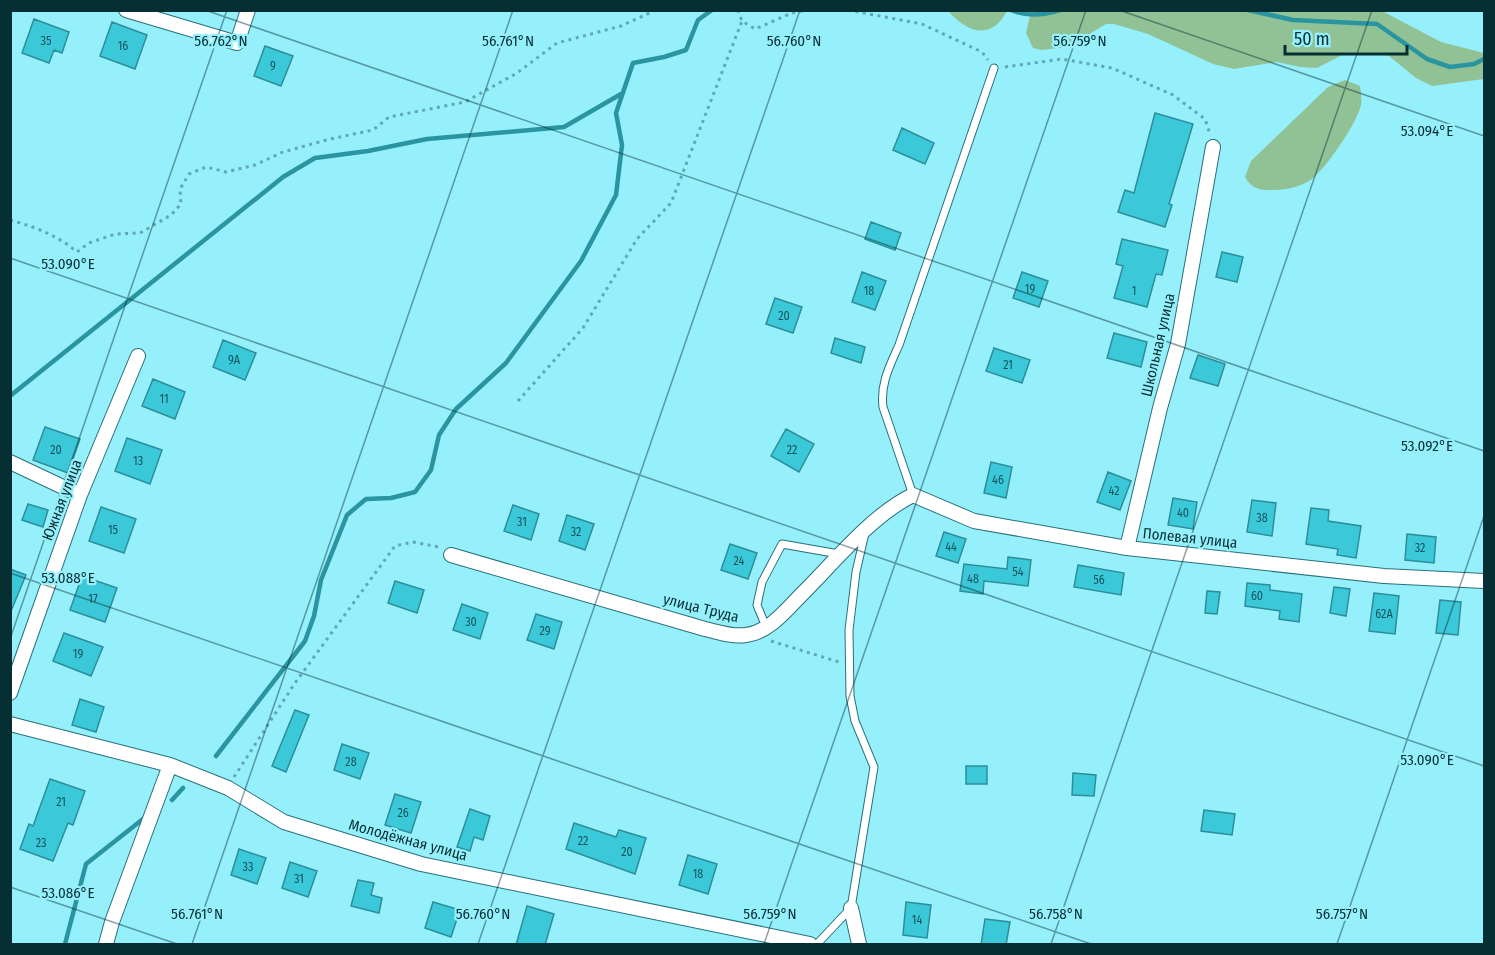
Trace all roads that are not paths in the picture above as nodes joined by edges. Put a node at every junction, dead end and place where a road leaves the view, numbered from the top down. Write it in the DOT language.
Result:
graph roads {
  1 [pos="126,10"];
  2 [pos="248,10"];
  3 [pos="994,68"];
  4 [pos="1213,147"];
  5 [pos="138,356"];
  6 [pos="10,462"];
  7 [pos="80,495"];
  8 [pos="913,495"];
  9 [pos="866,530"];
  10 [pos="1127,548"];
  11 [pos="446,551"];
  12 [pos="842,555"];
  13 [pos="1485,581"];
  14 [pos="766,627"];
  15 [pos="10,693"];
  16 [pos="10,724"];
  17 [pos="170,765"];
  18 [pos="851,908"];
  19 [pos="106,945"];
  20 [pos="810,945"];
  21 [pos="817,945"];
  22 [pos="860,945"];
  1 -- 2 [label="street"];
  3 -- 8 [label="lane"];
  4 -- 10 [label="street, Школьная улица"];
  5 -- 7 [label="street, Южная улица"];
  6 -- 7 [label="street"];
  7 -- 15 [label="street, Южная улица"];
  8 -- 9 [label="street, улица Труда"];
  8 -- 10 [label="street, Полевая улица"];
  9 -- 12 [label="street, улица Труда"];
  9 -- 18 [label="lane"];
  10 -- 13 [label="street, Полевая улица"];
  11 -- 14 [label="street, улица Труда"];
  12 -- 14 [label="street, улица Труда"];
  12 -- 14 [label="lane"];
  16 -- 17 [label="street, Молодёжная улица"];
  17 -- 19 [label="street"];
  17 -- 20 [label="street, Молодёжная улица"];
  18 -- 21 [label="lane"];
  18 -- 22 [label="street"];
}
